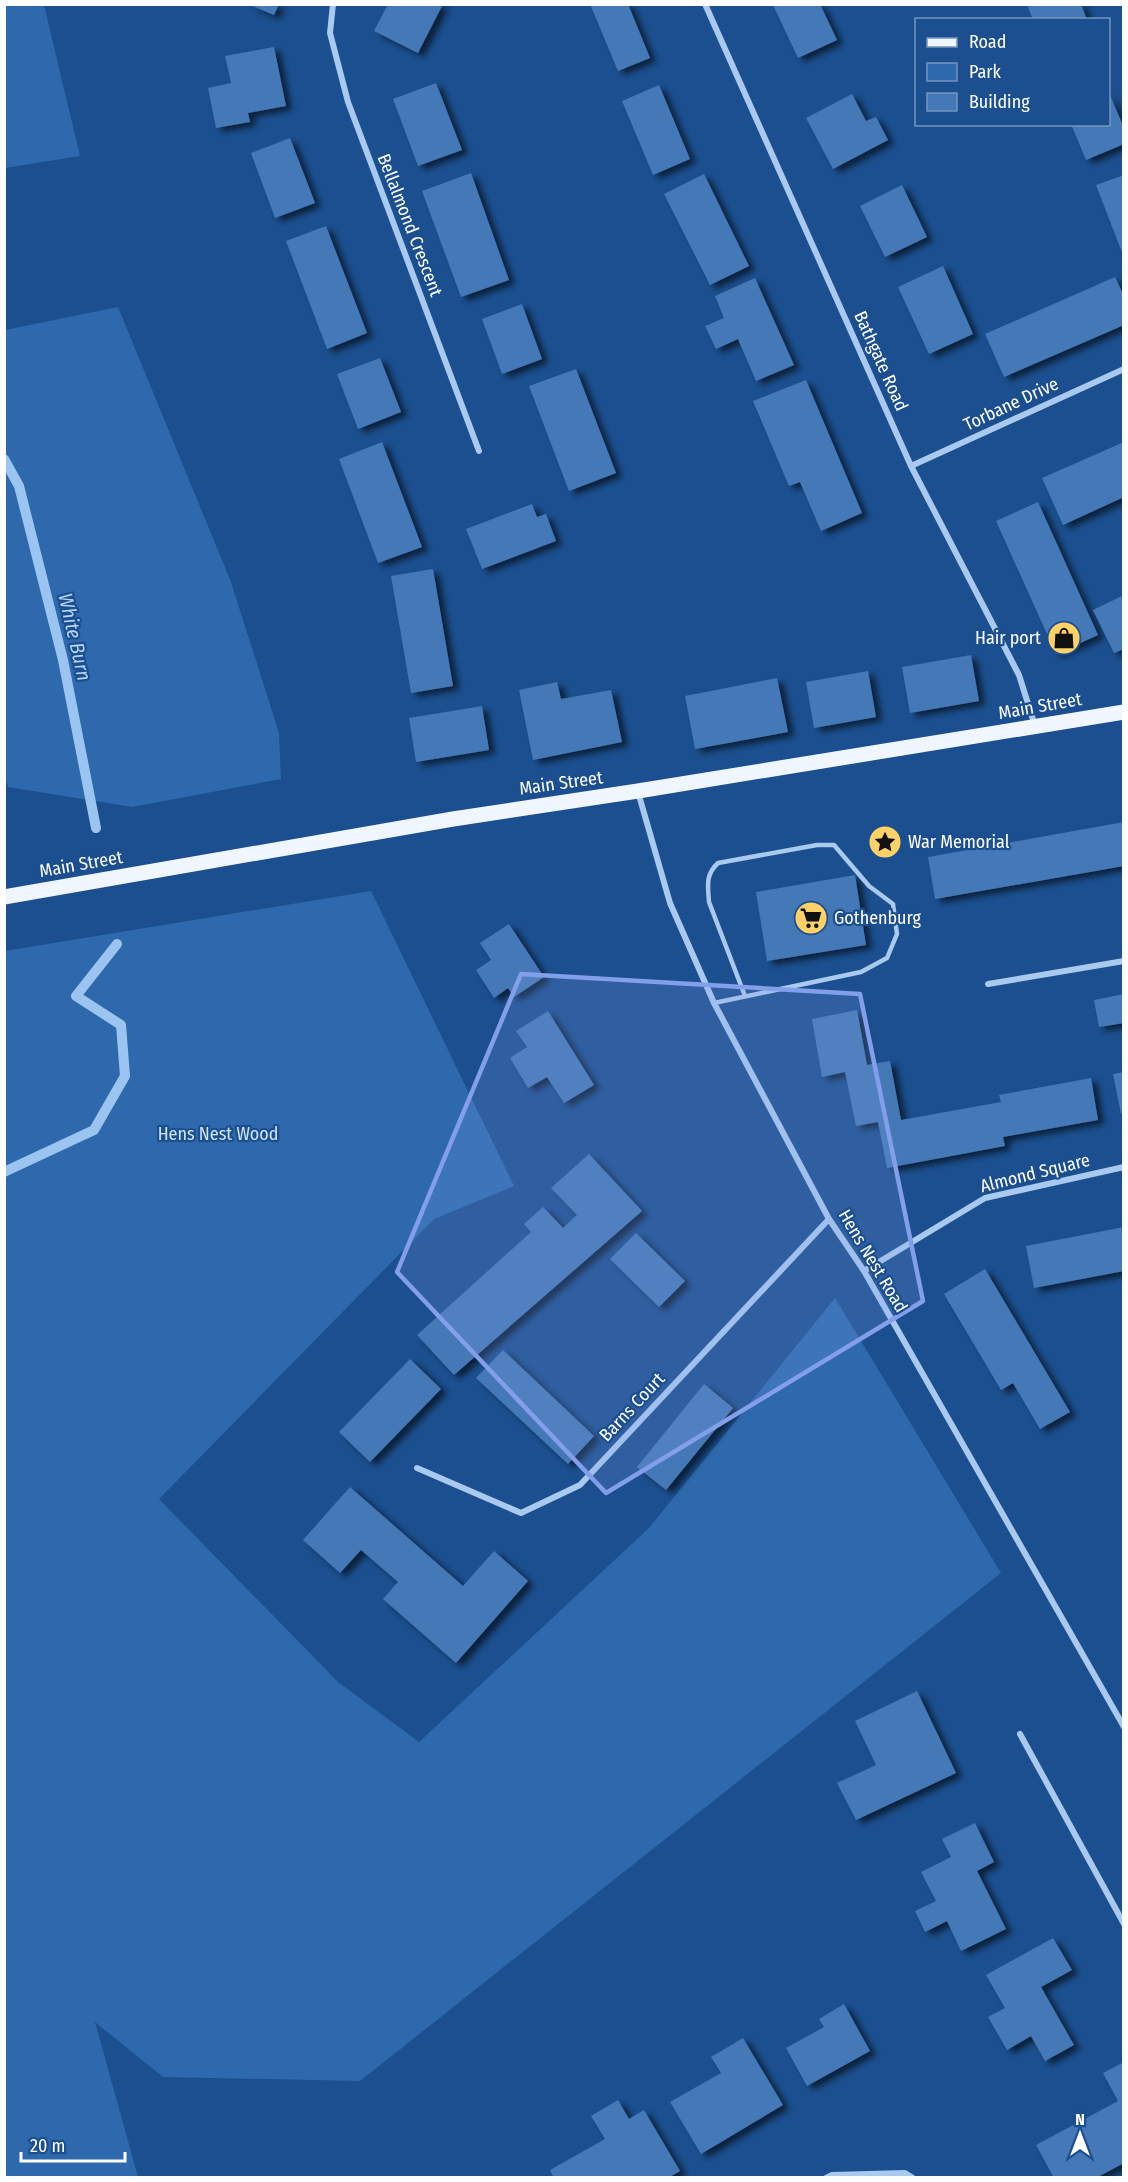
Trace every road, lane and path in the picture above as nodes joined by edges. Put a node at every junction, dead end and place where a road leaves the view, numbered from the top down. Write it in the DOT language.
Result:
graph roads {
  1 [pos="333,4"];
  2 [pos="705,4"];
  3 [pos="1124,369"];
  4 [pos="479,451"];
  5 [pos="911,466"];
  6 [pos="1124,712"];
  7 [pos="1035,727"];
  8 [pos="638,791"];
  9 [pos="4,897"];
  10 [pos="1124,960"];
  11 [pos="988,984"];
  12 [pos="745,996"];
  13 [pos="714,1003"];
  14 [pos="1124,1167"];
  15 [pos="829,1219"];
  16 [pos="864,1271"];
  17 [pos="417,1468"];
  18 [pos="1124,1727"];
  19 [pos="1020,1734"];
  20 [pos="1124,1924"];
  21 [pos="826,2178"];
  22 [pos="913,2178"];
  1 -- 4 [label="street, Bellalmond Crescent"];
  2 -- 5 [label="street, Bathgate Road"];
  3 -- 5 [label="street, Torbane Drive"];
  5 -- 7 [label="street, Bathgate Road"];
  6 -- 7 [label="main road, Main Street"];
  7 -- 8 [label="main road, Main Street"];
  8 -- 9 [label="main road, Main Street"];
  8 -- 13 [label="street, Hens Nest Road"];
  10 -- 11 [label="street"];
  12 -- 12 [label="lane"];
  12 -- 13 [label="lane"];
  13 -- 15 [label="street, Hens Nest Road"];
  14 -- 16 [label="street, Almond Square"];
  15 -- 16 [label="street, Hens Nest Road"];
  15 -- 17 [label="street, Barns Court"];
  16 -- 18 [label="street, Hens Nest Road"];
  19 -- 20 [label="street"];
  21 -- 22 [label="street"];
}
